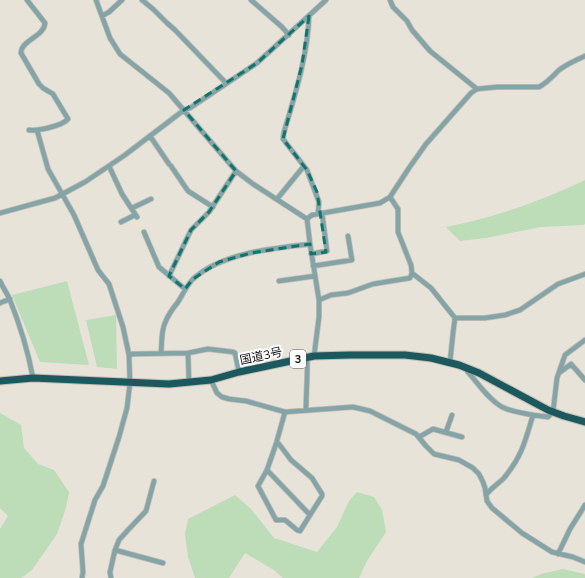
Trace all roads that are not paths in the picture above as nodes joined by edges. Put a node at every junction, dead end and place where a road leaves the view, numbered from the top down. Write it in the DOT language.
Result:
graph roads {
  1 [pos="27,0"];
  2 [pos="96,0"];
  3 [pos="122,0"];
  4 [pos="142,0"];
  5 [pos="251,0"];
  6 [pos="326,0"];
  7 [pos="390,0"];
  8 [pos="102,16"];
  9 [pos="309,16"];
  10 [pos="289,35"];
  11 [pos="585,56"];
  12 [pos="226,83"];
  13 [pos="477,89"];
  14 [pos="184,110"];
  15 [pos="29,130"];
  16 [pos="37,130"];
  17 [pos="150,136"];
  18 [pos="109,166"];
  19 [pos="304,166"];
  20 [pos="236,171"];
  21 [pos="63,194"];
  22 [pos="390,197"];
  23 [pos="151,198"];
  24 [pos="277,199"];
  25 [pos="213,207"];
  26 [pos="132,208"];
  27 [pos="0,213"];
  28 [pos="320,213"];
  29 [pos="307,219"];
  30 [pos="121,222"];
  31 [pos="144,232"];
  32 [pos="348,236"];
  33 [pos="310,244"];
  34 [pos="311,254"];
  35 [pos="313,266"];
  36 [pos="412,273"];
  37 [pos="585,274"];
  38 [pos="169,276"];
  39 [pos="315,276"];
  40 [pos="0,281"];
  41 [pos="279,281"];
  42 [pos="186,288"];
  43 [pos="10,299"];
  44 [pos="318,300"];
  45 [pos="0,303"];
  46 [pos="455,318"];
  47 [pos="585,340"];
  48 [pos="161,353"];
  49 [pos="188,353"];
  50 [pos="129,355"];
  51 [pos="310,357"];
  52 [pos="450,362"];
  53 [pos="468,368"];
  54 [pos="239,372"];
  55 [pos="559,372"];
  56 [pos="33,378"];
  57 [pos="211,380"];
  58 [pos="585,380"];
  59 [pos="0,381"];
  60 [pos="130,382"];
  61 [pos="189,383"];
  62 [pos="306,410"];
  63 [pos="285,412"];
  64 [pos="553,412"];
  65 [pos="452,415"];
  66 [pos="533,415"];
  67 [pos="585,422"];
  68 [pos="446,432"];
  69 [pos="419,437"];
  70 [pos="462,437"];
  71 [pos="276,444"];
  72 [pos="267,470"];
  73 [pos="154,480"];
  74 [pos="486,495"];
  75 [pos="585,505"];
  76 [pos="310,515"];
  77 [pos="115,550"];
  78 [pos="558,554"];
  79 [pos="585,562"];
  80 [pos="163,563"];
  81 [pos="82,578"];
  82 [pos="111,578"];
  1 -- 16 [label="street"];
  2 -- 8 [label="street"];
  3 -- 8 [label="street"];
  4 -- 12 [label="street"];
  5 -- 10 [label="street"];
  6 -- 9 [label="street"];
  7 -- 13 [label="street"];
  8 -- 14 [label="street"];
  9 -- 10 [label="street"];
  9 -- 19 [label="street"];
  10 -- 12 [label="street"];
  11 -- 13 [label="street"];
  12 -- 14 [label="street"];
  13 -- 22 [label="street"];
  14 -- 17 [label="street"];
  14 -- 20 [label="street"];
  15 -- 16 [label="street"];
  16 -- 21 [label="street"];
  17 -- 18 [label="street"];
  17 -- 25 [label="street"];
  18 -- 21 [label="street"];
  18 -- 26 [label="street"];
  19 -- 24 [label="street"];
  19 -- 28 [label="street"];
  20 -- 24 [label="street"];
  20 -- 25 [label="street"];
  21 -- 27 [label="street"];
  21 -- 50 [label="street"];
  22 -- 28 [label="street"];
  22 -- 36 [label="street"];
  23 -- 26 [label="street"];
  24 -- 29 [label="street"];
  25 -- 38 [label="street"];
  26 -- 30 [label="street"];
  28 -- 29 [label="street"];
  28 -- 34 [label="street"];
  29 -- 33 [label="street"];
  31 -- 38 [label="street"];
  32 -- 35 [label="street"];
  33 -- 34 [label="street"];
  33 -- 42 [label="street"];
  34 -- 35 [label="street"];
  35 -- 39 [label="street"];
  36 -- 44 [label="street"];
  36 -- 46 [label="street"];
  37 -- 46 [label="street"];
  38 -- 42 [label="street"];
  39 -- 41 [label="street"];
  39 -- 44 [label="street"];
  40 -- 43 [label="street"];
  42 -- 48 [label="street"];
  43 -- 45 [label="street"];
  43 -- 56 [label="street"];
  44 -- 51 [label="street"];
  46 -- 52 [label="street"];
  47 -- 55 [label="street"];
  48 -- 49 [label="street"];
  48 -- 50 [label="street"];
  49 -- 54 [label="street"];
  49 -- 61 [label="street"];
  50 -- 60 [label="street"];
  51 -- 52 [label="highway, 国道3号 / 3"];
  51 -- 54 [label="highway, 国道3号 / 3"];
  51 -- 62 [label="street"];
  52 -- 53 [label="highway, 国道3号 / 3"];
  53 -- 64 [label="highway, 国道3号 / 3"];
  53 -- 66 [label="street"];
  54 -- 57 [label="highway, 国道3号 / 3"];
  55 -- 58 [label="street"];
  55 -- 64 [label="street"];
  56 -- 59 [label="highway, 国道3号 / 3"];
  56 -- 60 [label="highway, 国道3号 / 3"];
  57 -- 61 [label="highway, 国道3号 / 3"];
  57 -- 63 [label="street"];
  60 -- 61 [label="highway, 国道3号 / 3"];
  60 -- 81 [label="street"];
  62 -- 63 [label="street"];
  62 -- 69 [label="street"];
  63 -- 71 [label="street"];
  64 -- 66 [label="street"];
  64 -- 67 [label="highway, 国道3号 / 3"];
  65 -- 68 [label="street"];
  66 -- 74 [label="street"];
  68 -- 69 [label="street"];
  68 -- 70 [label="street"];
  69 -- 74 [label="street"];
  71 -- 72 [label="street"];
  71 -- 76 [label="street"];
  72 -- 76 [label="street"];
  72 -- 76 [label="street"];
  73 -- 77 [label="street"];
  74 -- 78 [label="street"];
  75 -- 78 [label="street"];
  77 -- 80 [label="street"];
  77 -- 82 [label="street"];
  78 -- 79 [label="street"];
}
